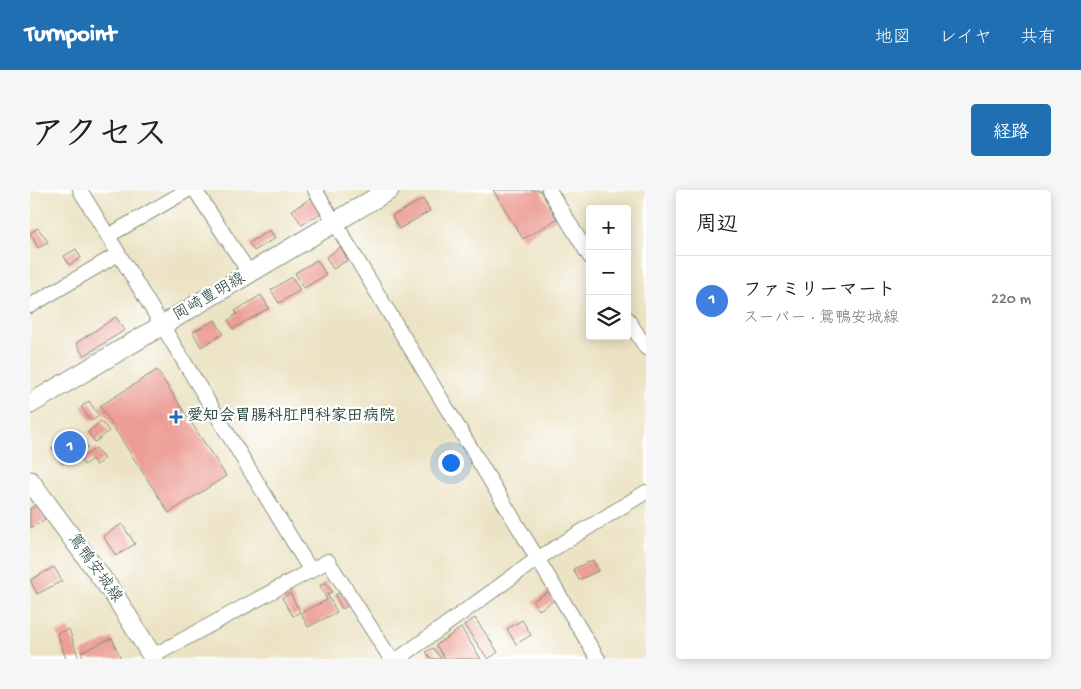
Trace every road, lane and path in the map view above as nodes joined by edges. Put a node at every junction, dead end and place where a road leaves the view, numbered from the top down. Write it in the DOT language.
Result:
graph roads {
  1 [pos="80,190"];
  2 [pos="188,190"];
  3 [pos="195,190"];
  4 [pos="315,190"];
  5 [pos="389,190"];
  6 [pos="549,190"];
  7 [pos="336,224"];
  8 [pos="108,236"];
  9 [pos="586,250"];
  10 [pos="118,254"];
  11 [pos="250,274"];
  12 [pos="30,306"];
  13 [pos="631,324"];
  14 [pos="161,326"];
  15 [pos="646,348"];
  16 [pos="30,404"];
  17 [pos="30,481"];
  18 [pos="646,492"];
  19 [pos="537,559"];
  20 [pos="311,571"];
  21 [pos="154,658"];
  22 [pos="391,659"];
  23 [pos="398,659"];
  24 [pos="598,659"];
  1 -- 8 [label="street"];
  2 -- 8 [label="street"];
  3 -- 11 [label="street"];
  4 -- 7 [label="street"];
  5 -- 7 [label="main road, 岡崎豊明線"];
  6 -- 9 [label="street"];
  7 -- 11 [label="main road, 岡崎豊明線"];
  7 -- 19 [label="street"];
  8 -- 10 [label="street"];
  10 -- 12 [label="street"];
  10 -- 14 [label="street"];
  11 -- 14 [label="main road, 岡崎豊明線"];
  13 -- 15 [label="street"];
  14 -- 16 [label="main road, 岡崎豊明線"];
  14 -- 20 [label="street"];
  17 -- 21 [label="main road, 鴛鴨安城線"];
  18 -- 19 [label="street"];
  19 -- 23 [label="street"];
  19 -- 24 [label="street"];
  20 -- 21 [label="street"];
  20 -- 22 [label="street"];
}
